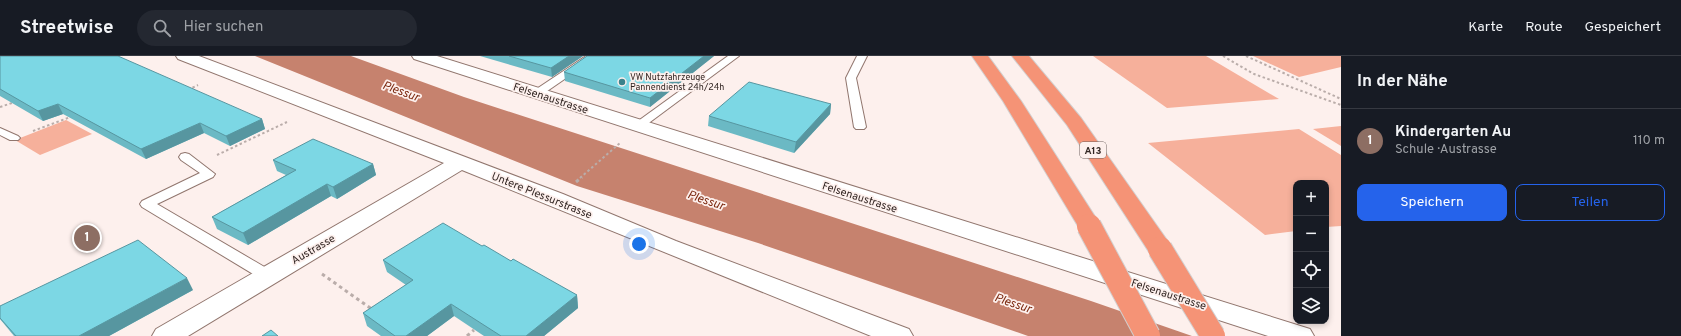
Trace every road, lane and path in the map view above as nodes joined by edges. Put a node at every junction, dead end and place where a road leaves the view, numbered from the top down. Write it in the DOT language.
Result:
graph roads {
  1 [pos="184,56"];
  2 [pos="420,56"];
  3 [pos="593,56"];
  4 [pos="734,56"];
  5 [pos="862,56"];
  6 [pos="980,56"];
  7 [pos="1020,56"];
  8 [pos="1223,56"];
  9 [pos="1246,56"];
  10 [pos="198,85"];
  11 [pos="185,91"];
  12 [pos="536,94"];
  13 [pos="1341,98"];
  14 [pos="20,100"];
  15 [pos="1341,105"];
  16 [pos="0,107"];
  17 [pos="77,114"];
  18 [pos="287,122"];
  19 [pos="860,127"];
  20 [pos="0,131"];
  21 [pos="629,134"];
  22 [pos="14,138"];
  23 [pos="184,157"];
  24 [pos="460,163"];
  25 [pos="196,165"];
  26 [pos="576,182"];
  27 [pos="322,274"];
  28 [pos="268,276"];
  29 [pos="375,311"];
  30 [pos="474,330"];
  31 [pos="166,336"];
  32 [pos="467,336"];
  33 [pos="899,336"];
  34 [pos="1148,336"];
  35 [pos="1213,336"];
  36 [pos="1300,336"];
  1 -- 24 [label="street, Untere Plessurstrasse"];
  2 -- 12 [label="street, Felsenaustrasse"];
  3 -- 12 [label="lane"];
  4 -- 21 [label="lane"];
  5 -- 19 [label="lane"];
  6 -- 34 [label="highway, bridge"];
  7 -- 35 [label="highway, A13, bridge"];
  8 -- 15 [label="path"];
  9 -- 13 [label="path"];
  10 -- 11 [label="path"];
  12 -- 21 [label="street, Felsenaustrasse"];
  14 -- 16 [label="path"];
  17 -- 22 [label="path"];
  18 -- 25 [label="path"];
  20 -- 22 [label="lane"];
  21 -- 26 [label="path"];
  21 -- 36 [label="street, Felsenaustrasse"];
  23 -- 25 [label="lane"];
  24 -- 28 [label="street, Austrasse"];
  24 -- 33 [label="street, Untere Plessurstrasse"];
  25 -- 28 [label="lane"];
  27 -- 29 [label="path"];
  28 -- 31 [label="street, Austrasse"];
  30 -- 32 [label="path"];
}
